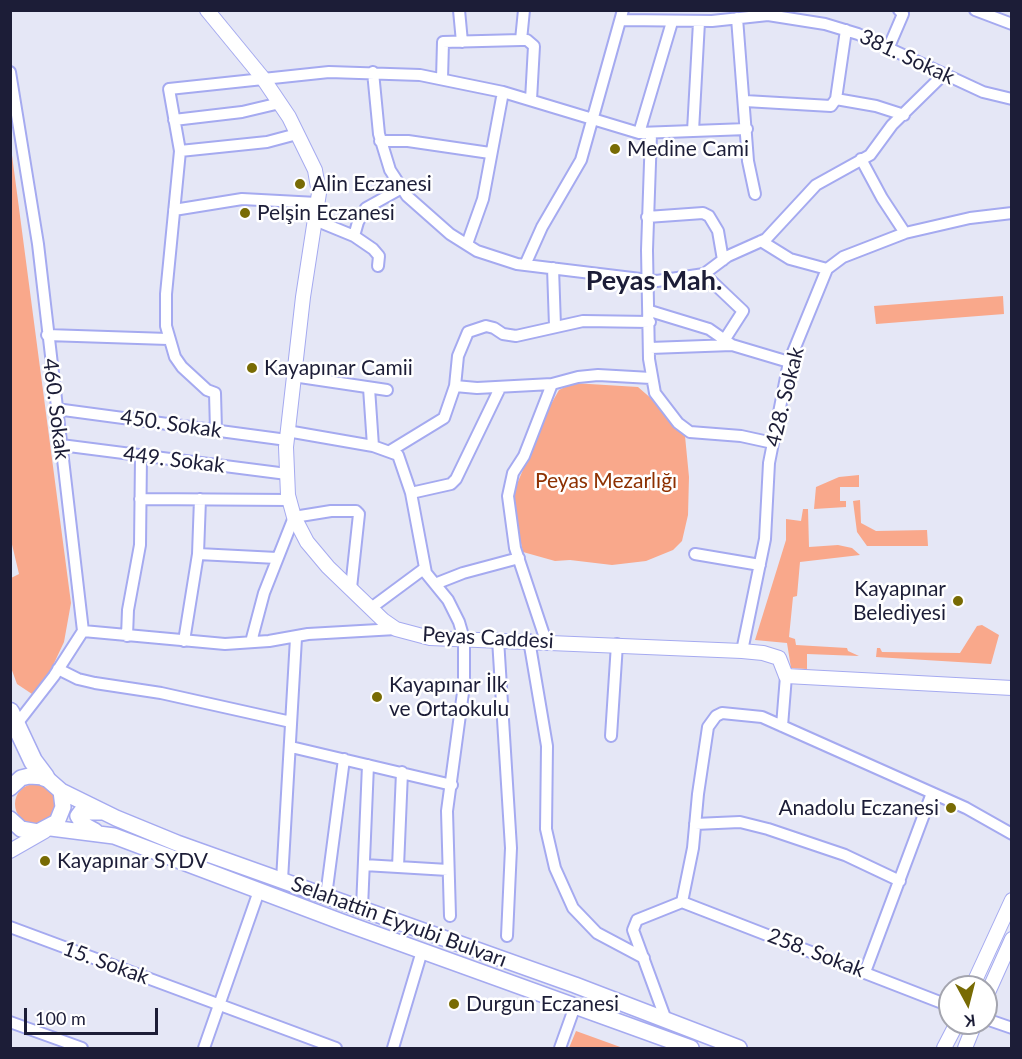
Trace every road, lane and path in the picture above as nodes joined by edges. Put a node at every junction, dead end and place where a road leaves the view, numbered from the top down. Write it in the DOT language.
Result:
graph roads {
  1 [pos="207,10"];
  2 [pos="459,10"];
  3 [pos="524,10"];
  4 [pos="899,10"];
  5 [pos="975,10"];
  6 [pos="756,13"];
  7 [pos="623,15"];
  8 [pos="643,15"];
  9 [pos="716,16"];
  10 [pos="737,18"];
  11 [pos="672,22"];
  12 [pos="699,22"];
  13 [pos="1011,24"];
  14 [pos="846,30"];
  15 [pos="521,40"];
  16 [pos="462,42"];
  17 [pos="888,49"];
  18 [pos="10,72"];
  19 [pos="373,72"];
  20 [pos="944,74"];
  21 [pos="262,77"];
  22 [pos="442,79"];
  23 [pos="503,92"];
  24 [pos="836,99"];
  25 [pos="1011,99"];
  26 [pos="531,100"];
  27 [pos="745,101"];
  28 [pos="280,103"];
  29 [pos="904,114"];
  30 [pos="174,120"];
  31 [pos="592,120"];
  32 [pos="747,129"];
  33 [pos="693,131"];
  34 [pos="297,134"];
  35 [pos="645,134"];
  36 [pos="380,141"];
  37 [pos="180,151"];
  38 [pos="490,153"];
  39 [pos="861,159"];
  40 [pos="402,188"];
  41 [pos="755,194"];
  42 [pos="317,203"];
  43 [pos="174,210"];
  44 [pos="1011,213"];
  45 [pos="647,217"];
  46 [pos="315,220"];
  47 [pos="905,233"];
  48 [pos="354,236"];
  49 [pos="761,241"];
  50 [pos="467,244"];
  51 [pos="723,260"];
  52 [pos="525,265"];
  53 [pos="378,266"];
  54 [pos="553,268"];
  55 [pos="827,269"];
  56 [pos="704,274"];
  57 [pos="648,280"];
  58 [pos="650,317"];
  59 [pos="555,326"];
  60 [pos="47,335"];
  61 [pos="168,339"];
  62 [pos="728,342"];
  63 [pos="650,348"];
  64 [pos="789,362"];
  65 [pos="293,376"];
  66 [pos="651,378"];
  67 [pos="552,384"];
  68 [pos="455,386"];
  69 [pos="369,388"];
  70 [pos="500,388"];
  71 [pos="387,390"];
  72 [pos="56,409"];
  73 [pos="216,430"];
  74 [pos="287,436"];
  75 [pos="773,443"];
  76 [pos="61,445"];
  77 [pos="373,446"];
  78 [pos="390,451"];
  79 [pos="141,457"];
  80 [pos="287,474"];
  81 [pos="411,493"];
  82 [pos="140,499"];
  83 [pos="200,499"];
  84 [pos="290,500"];
  85 [pos="294,517"];
  86 [pos="198,554"];
  87 [pos="695,554"];
  88 [pos="277,558"];
  89 [pos="519,558"];
  90 [pos="760,565"];
  91 [pos="425,568"];
  92 [pos="435,584"];
  93 [pos="351,588"];
  94 [pos="371,608"];
  95 [pos="396,629"];
  96 [pos="83,631"];
  97 [pos="127,636"];
  98 [pos="296,638"];
  99 [pos="464,639"];
  100 [pos="498,639"];
  101 [pos="529,640"];
  102 [pos="184,641"];
  103 [pos="546,641"];
  104 [pos="251,642"];
  105 [pos="617,644"];
  106 [pos="742,651"];
  107 [pos="58,669"];
  108 [pos="786,676"];
  109 [pos="1011,688"];
  110 [pos="291,722"];
  111 [pos="16,724"];
  112 [pos="782,726"];
  113 [pos="611,736"];
  114 [pos="291,747"];
  115 [pos="10,753"];
  116 [pos="344,759"];
  117 [pos="368,765"];
  118 [pos="402,772"];
  119 [pos="45,777"];
  120 [pos="452,785"];
  121 [pos="10,789"];
  122 [pos="61,791"];
  123 [pos="932,793"];
  124 [pos="104,813"];
  125 [pos="10,819"];
  126 [pos="695,824"];
  127 [pos="48,829"];
  128 [pos="97,833"];
  129 [pos="1011,834"];
  130 [pos="10,851"];
  131 [pos="364,865"];
  132 [pos="398,867"];
  133 [pos="448,870"];
  134 [pos="282,880"];
  135 [pos="900,881"];
  136 [pos="259,891"];
  137 [pos="326,896"];
  138 [pos="1011,900"];
  139 [pos="682,902"];
  140 [pos="362,908"];
  141 [pos="450,916"];
  142 [pos="10,927"];
  143 [pos="507,936"];
  144 [pos="1011,939"];
  145 [pos="422,951"];
  146 [pos="644,958"];
  147 [pos="865,972"];
  148 [pos="977,975"];
  149 [pos="995,975"];
  150 [pos="938,1001"];
  151 [pos="220,1005"];
  152 [pos="575,1006"];
  153 [pos="666,1020"];
  154 [pos="10,1022"];
  155 [pos="661,1044"];
  156 [pos="82,1048"];
  157 [pos="204,1048"];
  158 [pos="336,1048"];
  159 [pos="393,1048"];
  160 [pos="560,1048"];
  161 [pos="691,1048"];
  162 [pos="739,1048"];
  1 -- 21 [label="street, Peyas Caddesi"];
  2 -- 16 [label="street"];
  3 -- 15 [label="street"];
  4 -- 17 [label="street"];
  5 -- 13 [label="street"];
  6 -- 10 [label="street, 381. Sokak"];
  6 -- 14 [label="street, 381. Sokak"];
  7 -- 8 [label="street, 381. Sokak"];
  7 -- 31 [label="street"];
  8 -- 11 [label="street, 381. Sokak"];
  9 -- 10 [label="street, 381. Sokak"];
  9 -- 12 [label="street, 381. Sokak"];
  10 -- 27 [label="street"];
  11 -- 12 [label="street, 381. Sokak"];
  11 -- 35 [label="street"];
  12 -- 33 [label="street"];
  14 -- 17 [label="street, 381. Sokak"];
  14 -- 24 [label="street"];
  15 -- 16 [label="street"];
  15 -- 26 [label="street"];
  16 -- 22 [label="street"];
  17 -- 20 [label="street, 381. Sokak"];
  18 -- 60 [label="street, 460. Sokak"];
  19 -- 21 [label="street"];
  19 -- 22 [label="street"];
  19 -- 36 [label="street"];
  20 -- 25 [label="street, 381. Sokak"];
  20 -- 29 [label="street"];
  21 -- 28 [label="street, Peyas Caddesi"];
  21 -- 30 [label="street"];
  22 -- 23 [label="street"];
  23 -- 26 [label="street"];
  23 -- 38 [label="street"];
  24 -- 27 [label="street"];
  24 -- 29 [label="street"];
  26 -- 31 [label="street"];
  27 -- 32 [label="street"];
  28 -- 30 [label="street"];
  28 -- 34 [label="street, Peyas Caddesi"];
  29 -- 39 [label="street"];
  30 -- 37 [label="street"];
  31 -- 35 [label="street"];
  31 -- 52 [label="street"];
  32 -- 33 [label="street"];
  32 -- 41 [label="street"];
  33 -- 35 [label="street"];
  34 -- 37 [label="street"];
  34 -- 42 [label="street, Peyas Caddesi"];
  35 -- 45 [label="street"];
  36 -- 38 [label="street"];
  36 -- 40 [label="street"];
  37 -- 43 [label="street"];
  38 -- 50 [label="street"];
  39 -- 47 [label="street"];
  39 -- 49 [label="street"];
  40 -- 48 [label="street"];
  40 -- 50 [label="street"];
  42 -- 43 [label="street"];
  42 -- 46 [label="street, Peyas Caddesi"];
  43 -- 61 [label="street"];
  44 -- 47 [label="street"];
  45 -- 51 [label="street"];
  45 -- 57 [label="street"];
  46 -- 48 [label="street"];
  46 -- 65 [label="street, Peyas Caddesi"];
  47 -- 55 [label="street"];
  48 -- 53 [label="street"];
  49 -- 51 [label="street"];
  49 -- 55 [label="street"];
  50 -- 52 [label="street"];
  51 -- 56 [label="street"];
  52 -- 54 [label="street"];
  54 -- 57 [label="street"];
  54 -- 59 [label="street"];
  55 -- 64 [label="street, 428. Sokak"];
  56 -- 57 [label="street"];
  56 -- 62 [label="street"];
  57 -- 58 [label="street"];
  58 -- 59 [label="street"];
  58 -- 62 [label="street"];
  58 -- 63 [label="street"];
  59 -- 68 [label="street"];
  60 -- 61 [label="street"];
  60 -- 72 [label="street, 460. Sokak"];
  61 -- 73 [label="street"];
  62 -- 63 [label="street"];
  62 -- 64 [label="street"];
  63 -- 66 [label="street"];
  64 -- 75 [label="street, 428. Sokak"];
  65 -- 69 [label="street"];
  65 -- 74 [label="street, Peyas Caddesi"];
  66 -- 67 [label="street"];
  66 -- 75 [label="street"];
  67 -- 70 [label="street"];
  67 -- 89 [label="street"];
  68 -- 70 [label="street"];
  68 -- 78 [label="street"];
  69 -- 71 [label="street"];
  69 -- 77 [label="street"];
  70 -- 81 [label="street"];
  72 -- 73 [label="street, 450. Sokak"];
  72 -- 76 [label="street, 460. Sokak"];
  73 -- 74 [label="street, 450. Sokak"];
  74 -- 77 [label="street, 450. Sokak"];
  74 -- 80 [label="street, Peyas Caddesi"];
  75 -- 90 [label="street, 428. Sokak"];
  76 -- 79 [label="street, 449. Sokak"];
  76 -- 96 [label="street, 460. Sokak"];
  77 -- 78 [label="street, 450. Sokak"];
  78 -- 81 [label="street"];
  79 -- 80 [label="street, 449. Sokak"];
  79 -- 82 [label="street"];
  80 -- 84 [label="street, Peyas Caddesi"];
  81 -- 91 [label="street"];
  82 -- 83 [label="street"];
  82 -- 97 [label="street"];
  83 -- 84 [label="street"];
  83 -- 86 [label="street"];
  84 -- 85 [label="street, Peyas Caddesi"];
  85 -- 88 [label="street"];
  85 -- 93 [label="street, Peyas Caddesi"];
  85 -- 93 [label="street"];
  86 -- 88 [label="street"];
  86 -- 102 [label="street"];
  87 -- 90 [label="street"];
  88 -- 104 [label="street"];
  89 -- 92 [label="street"];
  89 -- 103 [label="street"];
  90 -- 106 [label="street, 428. Sokak"];
  91 -- 92 [label="street"];
  91 -- 94 [label="street"];
  92 -- 99 [label="street"];
  93 -- 94 [label="street, Peyas Caddesi"];
  94 -- 95 [label="street, Peyas Caddesi"];
  95 -- 98 [label="street"];
  95 -- 99 [label="street, Peyas Caddesi"];
  96 -- 97 [label="street"];
  96 -- 107 [label="street"];
  97 -- 102 [label="street"];
  98 -- 104 [label="street"];
  98 -- 110 [label="street"];
  99 -- 100 [label="street, Peyas Caddesi"];
  99 -- 120 [label="street"];
  100 -- 101 [label="street, Peyas Caddesi"];
  100 -- 143 [label="street"];
  101 -- 103 [label="street, Peyas Caddesi"];
  101 -- 146 [label="street"];
  102 -- 104 [label="street"];
  103 -- 105 [label="street, Peyas Caddesi"];
  105 -- 106 [label="street, Peyas Caddesi"];
  105 -- 113 [label="street"];
  106 -- 108 [label="street, Peyas Caddesi"];
  107 -- 110 [label="street"];
  107 -- 111 [label="street"];
  108 -- 109 [label="street"];
  108 -- 112 [label="street"];
  110 -- 114 [label="street"];
  111 -- 115 [label="highway"];
  111 -- 119 [label="highway"];
  112 -- 123 [label="street"];
  112 -- 126 [label="street"];
  114 -- 116 [label="street"];
  114 -- 134 [label="street"];
  116 -- 117 [label="street"];
  116 -- 137 [label="street"];
  117 -- 118 [label="street"];
  117 -- 131 [label="street"];
  118 -- 120 [label="street"];
  118 -- 132 [label="street"];
  119 -- 121 [label="main road"];
  119 -- 122 [label="main road, Selahattin Eyyubi Bulvarı"];
  120 -- 133 [label="street"];
  122 -- 124 [label="main road, Selahattin Eyyubi Bulvarı"];
  122 -- 127 [label="main road"];
  123 -- 129 [label="street"];
  123 -- 135 [label="street"];
  124 -- 128 [label="main road"];
  124 -- 134 [label="main road, Selahattin Eyyubi Bulvarı"];
  125 -- 127 [label="main road, Selahattin Eyyubi Bulvarı"];
  126 -- 135 [label="street"];
  126 -- 139 [label="street"];
  127 -- 128 [label="main road, Selahattin Eyyubi Bulvarı"];
  127 -- 130 [label="street"];
  128 -- 136 [label="main road, Selahattin Eyyubi Bulvarı"];
  131 -- 132 [label="street"];
  131 -- 140 [label="street"];
  132 -- 133 [label="street"];
  133 -- 141 [label="street"];
  134 -- 137 [label="main road, Selahattin Eyyubi Bulvarı"];
  135 -- 147 [label="street"];
  136 -- 145 [label="main road, Selahattin Eyyubi Bulvarı"];
  136 -- 151 [label="street"];
  137 -- 140 [label="main road, Selahattin Eyyubi Bulvarı"];
  138 -- 148 [label="street"];
  139 -- 146 [label="street"];
  139 -- 147 [label="street, 258. Sokak"];
  140 -- 153 [label="main road, Selahattin Eyyubi Bulvarı"];
  142 -- 151 [label="street, 15. Sokak"];
  144 -- 149 [label="street"];
  145 -- 152 [label="main road, Selahattin Eyyubi Bulvarı"];
  145 -- 159 [label="street"];
  146 -- 153 [label="street"];
  147 -- 150 [label="street, 258. Sokak"];
  151 -- 157 [label="street"];
  151 -- 158 [label="street, 15. Sokak"];
  152 -- 155 [label="main road, Selahattin Eyyubi Bulvarı"];
  152 -- 160 [label="street"];
  153 -- 162 [label="main road, Selahattin Eyyubi Bulvarı"];
  154 -- 156 [label="street"];
  155 -- 161 [label="main road, Selahattin Eyyubi Bulvarı"];
}
